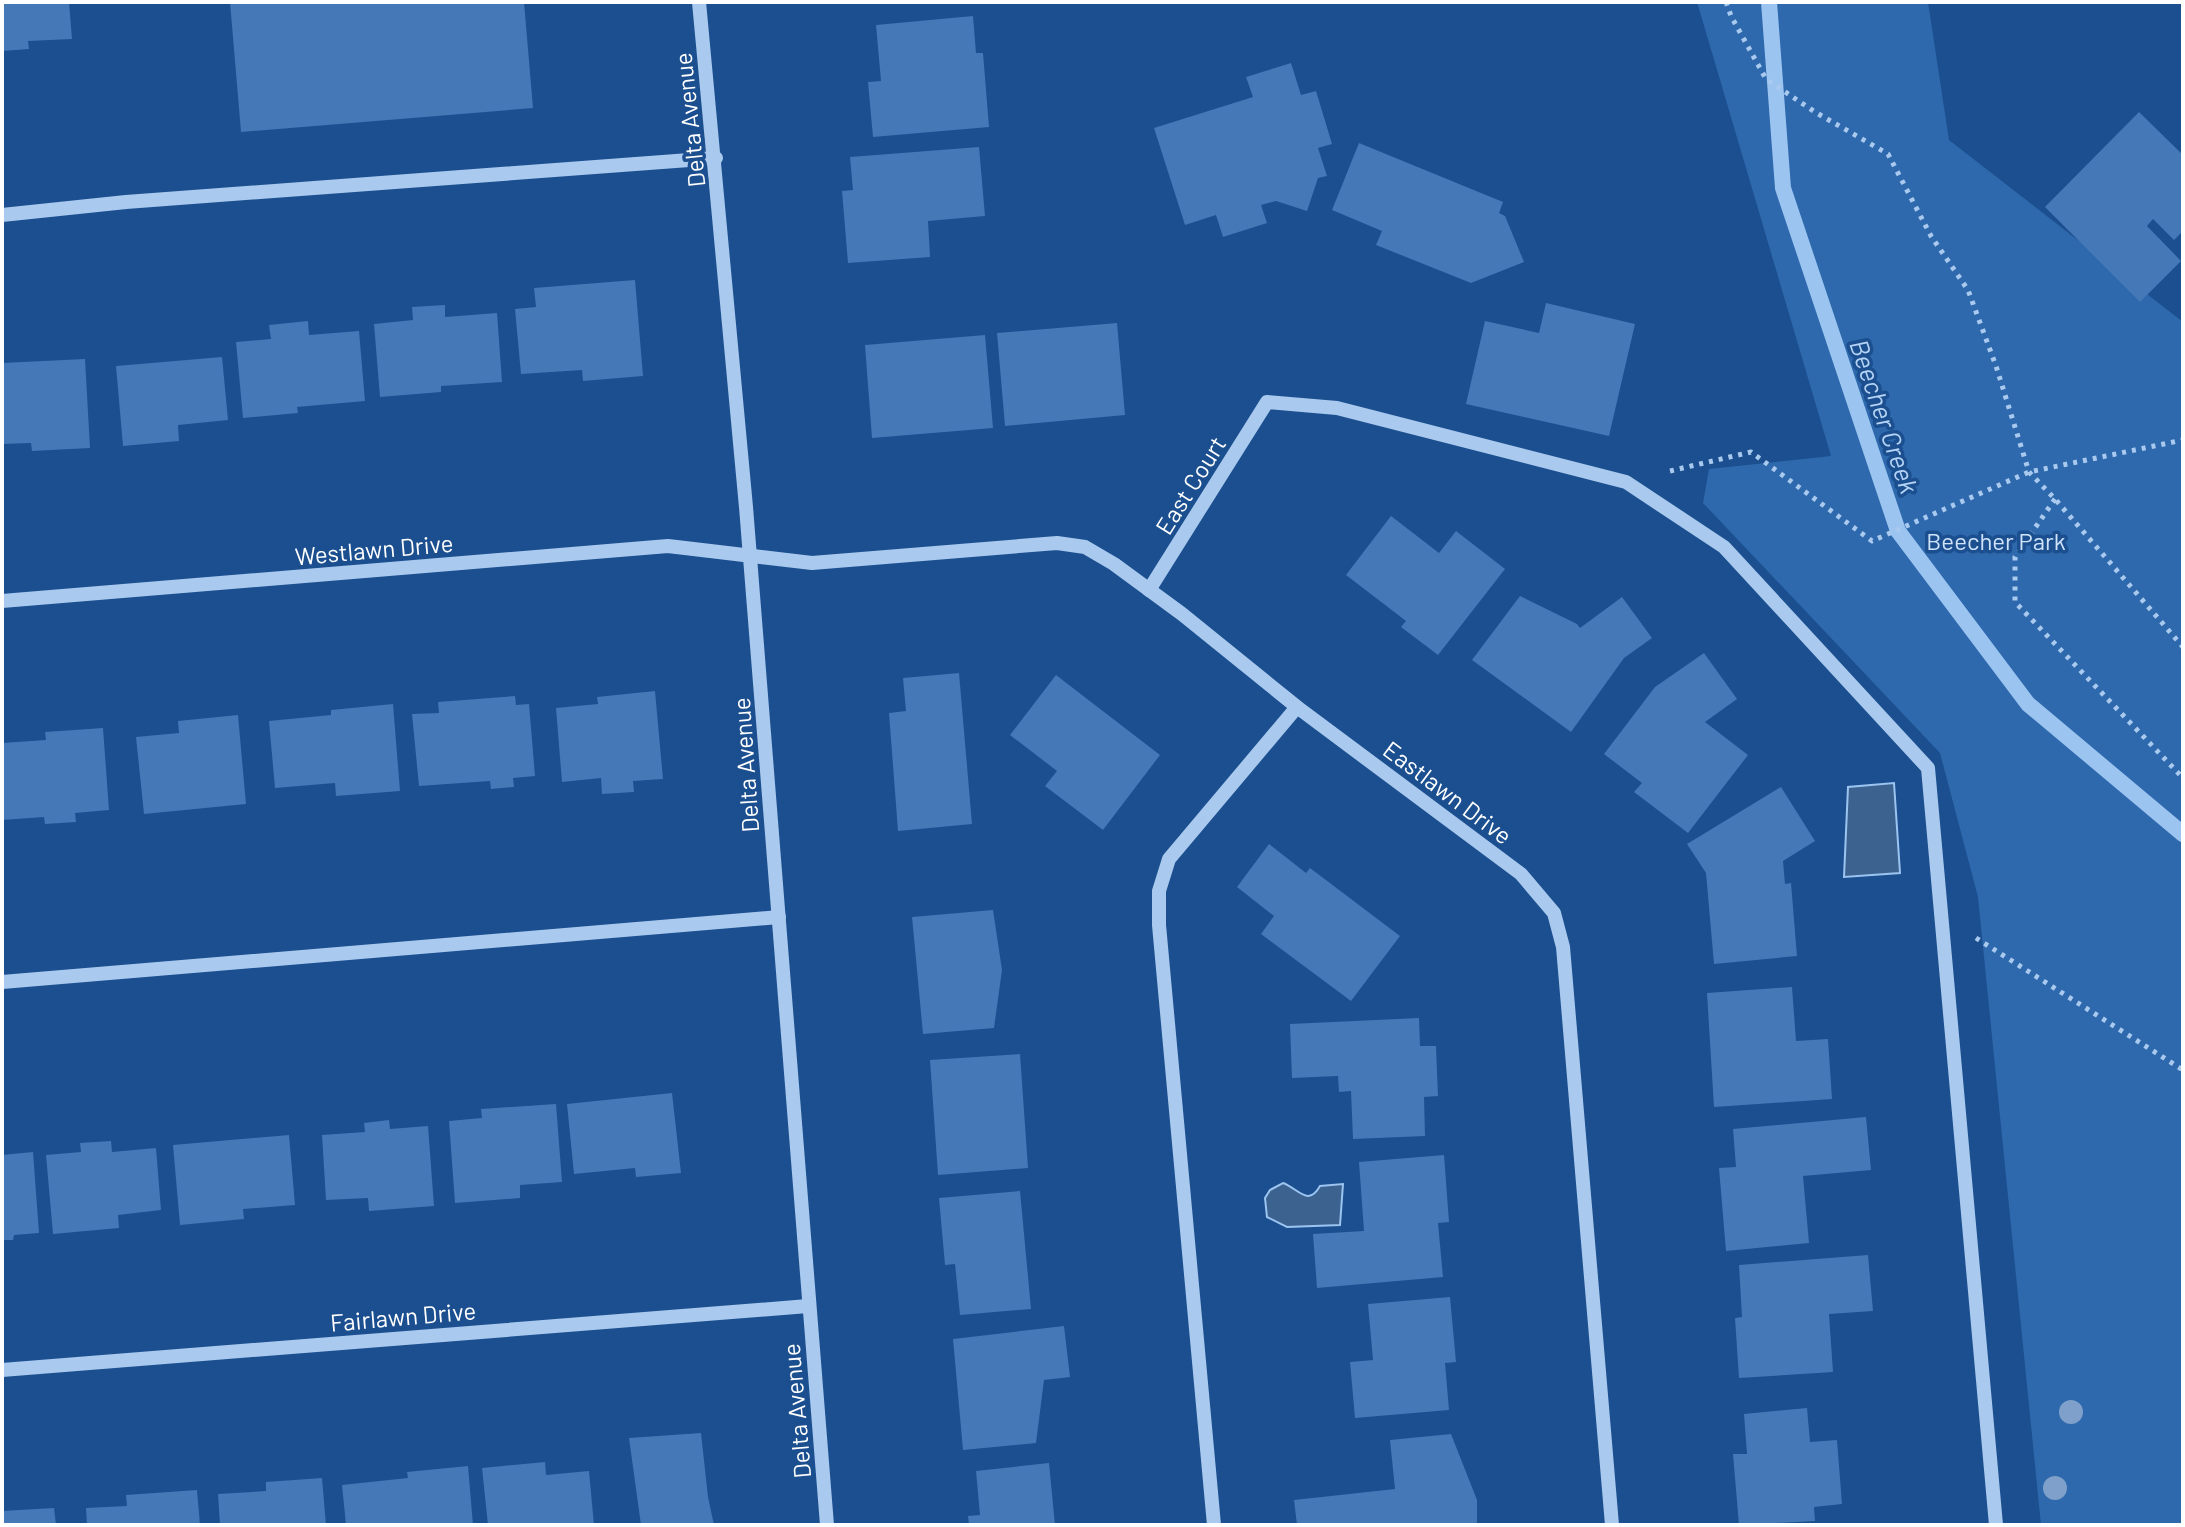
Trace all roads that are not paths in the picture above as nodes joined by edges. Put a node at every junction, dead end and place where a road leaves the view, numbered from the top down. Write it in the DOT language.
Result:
graph roads {
  1 [pos="699,2"];
  2 [pos="716,158"];
  3 [pos="2,215"];
  4 [pos="750,555"];
  5 [pos="1149,590"];
  6 [pos="2,601"];
  7 [pos="1297,707"];
  8 [pos="779,917"];
  9 [pos="2,982"];
  10 [pos="808,1306"];
  11 [pos="2,1370"];
  12 [pos="827,1525"];
  13 [pos="1214,1525"];
  14 [pos="1612,1525"];
  15 [pos="1996,1525"];
  1 -- 2 [label="street, Delta Avenue"];
  2 -- 3 [label="street"];
  2 -- 4 [label="street, Delta Avenue"];
  4 -- 5 [label="street, Eastlawn Drive"];
  4 -- 6 [label="street, Westlawn Drive"];
  4 -- 8 [label="street, Delta Avenue"];
  5 -- 7 [label="street, Eastlawn Drive"];
  5 -- 15 [label="street, East Court"];
  7 -- 13 [label="street"];
  7 -- 14 [label="street, Eastlawn Drive"];
  8 -- 9 [label="street"];
  8 -- 10 [label="street, Delta Avenue"];
  10 -- 11 [label="street, Fairlawn Drive"];
  10 -- 12 [label="street, Delta Avenue"];
}
